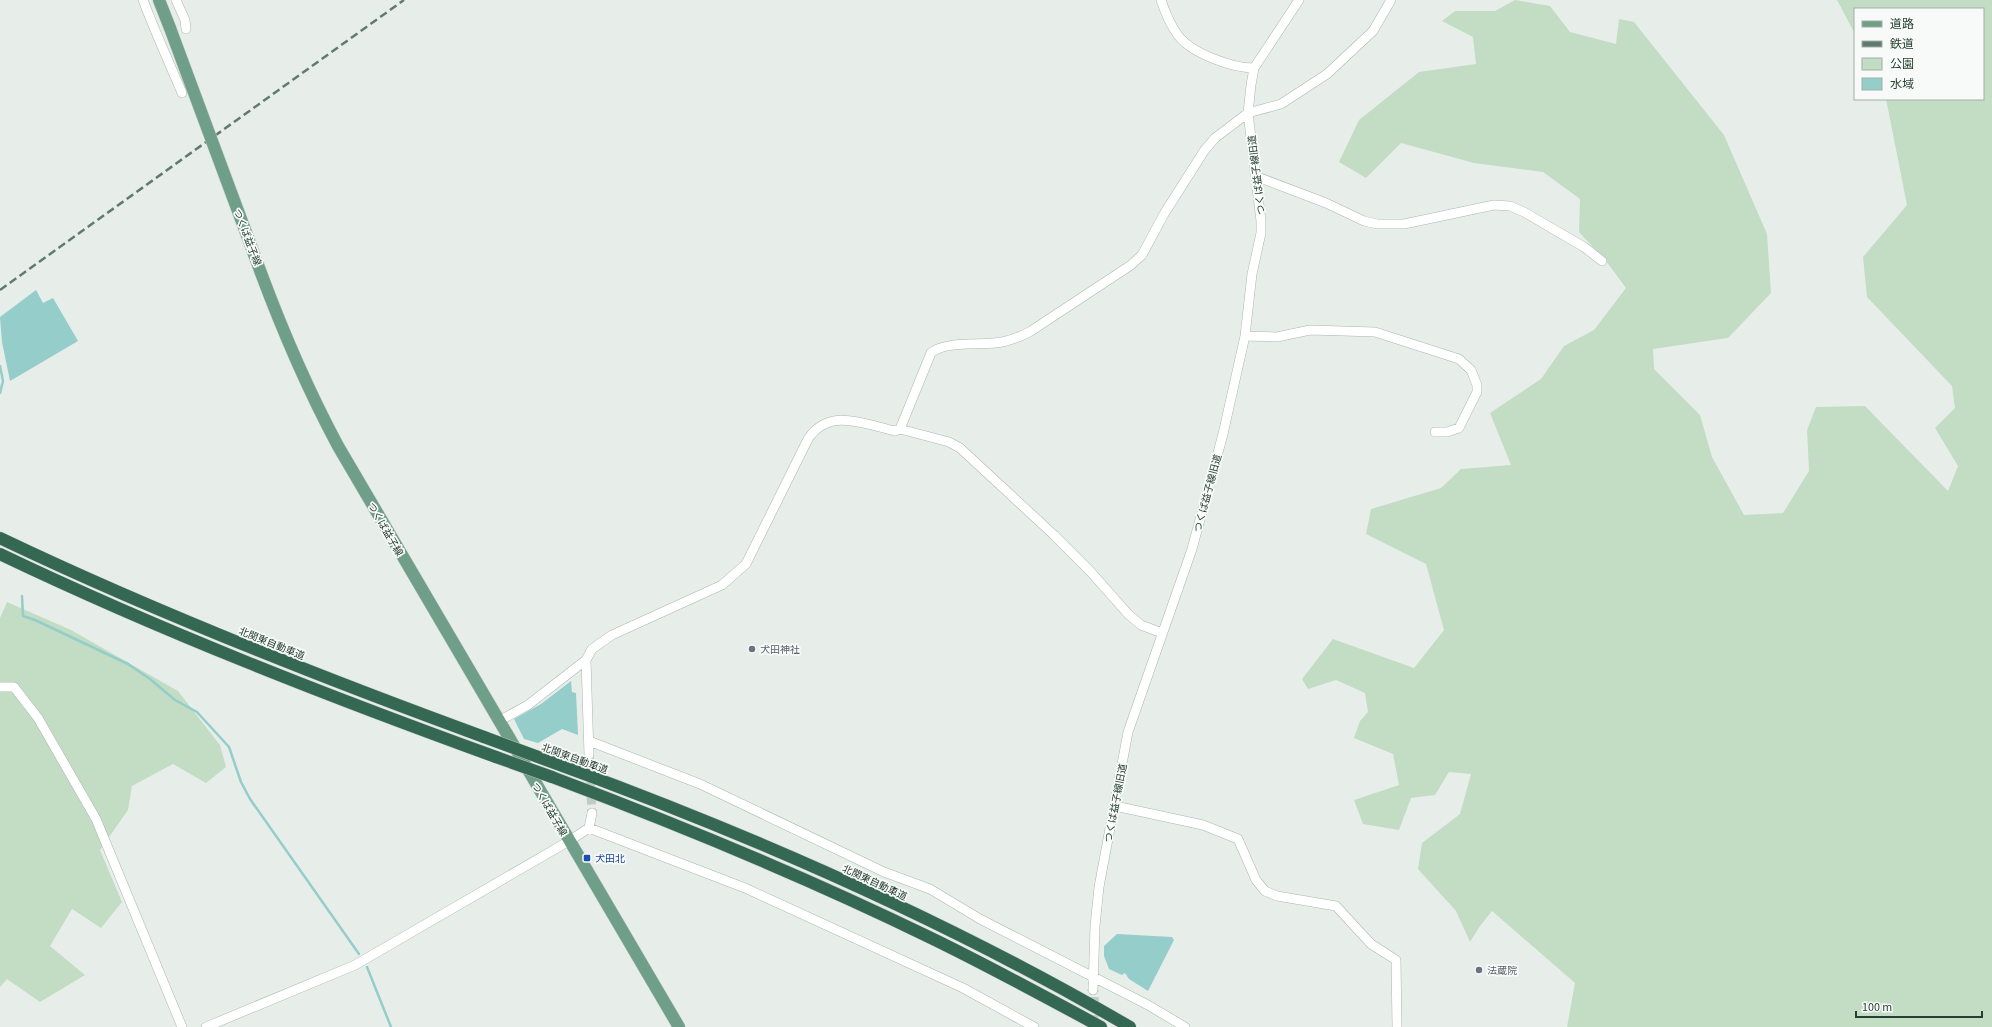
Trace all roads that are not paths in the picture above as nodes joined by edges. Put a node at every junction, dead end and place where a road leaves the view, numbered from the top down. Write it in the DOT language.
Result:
graph roads {
  1 [pos="143,0"];
  2 [pos="159,0"];
  3 [pos="176,0"];
  4 [pos="1161,0"];
  5 [pos="1299,0"];
  6 [pos="1391,0"];
  7 [pos="186,29"];
  8 [pos="1254,68"];
  9 [pos="182,93"];
  10 [pos="1248,113"];
  11 [pos="1255,176"];
  12 [pos="1602,261"];
  13 [pos="1244,336"];
  14 [pos="900,429"];
  15 [pos="1435,432"];
  16 [pos="0,538"];
  17 [pos="0,554"];
  18 [pos="1162,633"];
  19 [pos="586,660"];
  20 [pos="0,687"];
  21 [pos="499,721"];
  22 [pos="589,741"];
  23 [pos="590,755"];
  24 [pos="1116,806"];
  25 [pos="592,813"];
  26 [pos="589,828"];
  27 [pos="569,841"];
  28 [pos="1093,977"];
  29 [pos="1093,990"];
  30 [pos="182,1027"];
  31 [pos="206,1027"];
  32 [pos="679,1027"];
  33 [pos="1034,1027"];
  34 [pos="1101,1027"];
  35 [pos="1130,1027"];
  36 [pos="1185,1027"];
  37 [pos="1397,1027"];
  1 -- 9 [label="street"];
  2 -- 21 [label="main road, つくば益子線, bridge"];
  3 -- 7 [label="street"];
  4 -- 8 [label="street"];
  5 -- 8 [label="street, つくば益子線旧道"];
  6 -- 10 [label="street"];
  8 -- 10 [label="street, つくば益子線旧道"];
  10 -- 11 [label="street, つくば益子線旧道"];
  10 -- 14 [label="street"];
  11 -- 12 [label="street"];
  11 -- 13 [label="street, つくば益子線旧道"];
  13 -- 15 [label="street"];
  13 -- 18 [label="street, つくば益子線旧道"];
  14 -- 18 [label="street"];
  14 -- 19 [label="street"];
  16 -- 35 [label="highway, 北関東自動車道, bridge"];
  17 -- 34 [label="highway, bridge"];
  18 -- 24 [label="street, つくば益子線旧道"];
  19 -- 21 [label="street"];
  19 -- 22 [label="street"];
  20 -- 30 [label="street"];
  21 -- 27 [label="main road, つくば益子線"];
  22 -- 23 [label="street"];
  22 -- 28 [label="street"];
  24 -- 28 [label="street, つくば益子線旧道"];
  24 -- 37 [label="street"];
  25 -- 26 [label="street"];
  26 -- 27 [label="street"];
  26 -- 33 [label="street"];
  27 -- 31 [label="street"];
  27 -- 32 [label="main road, つくば益子線"];
  28 -- 29 [label="street, つくば益子線旧道"];
  28 -- 36 [label="street"];
}
